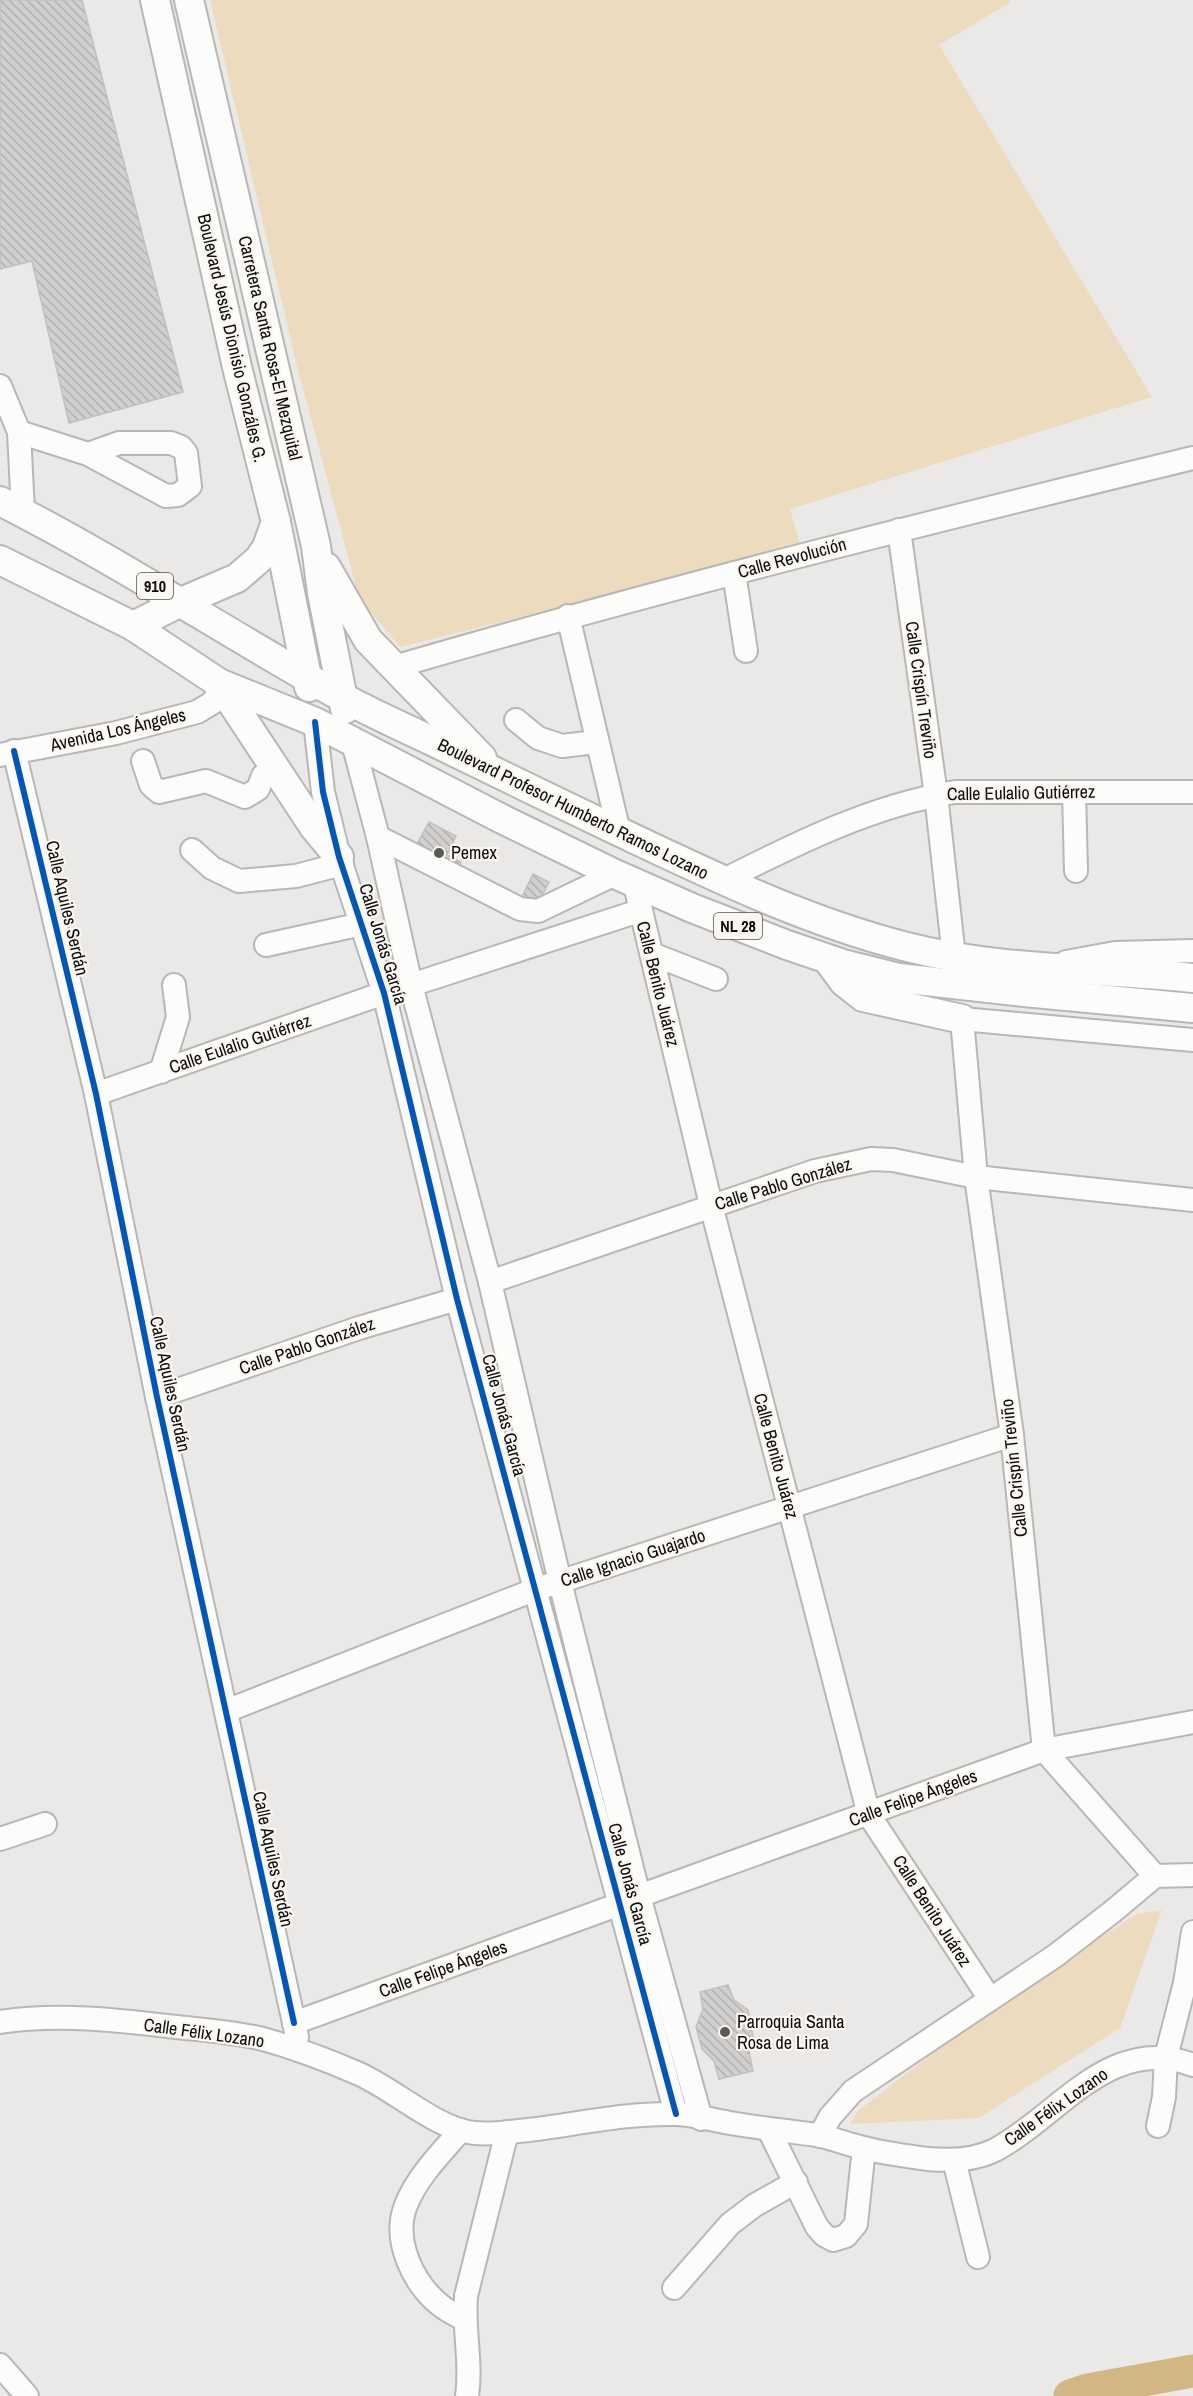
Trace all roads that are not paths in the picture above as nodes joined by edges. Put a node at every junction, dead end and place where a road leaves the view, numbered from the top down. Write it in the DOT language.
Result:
graph roads {
  1 [pos="155,0"];
  2 [pos="189,0"];
  3 [pos="0,386"];
  4 [pos="19,432"];
  5 [pos="87,454"];
  6 [pos="1193,458"];
  7 [pos="11,507"];
  8 [pos="276,522"];
  9 [pos="899,530"];
  10 [pos="316,546"];
  11 [pos="0,560"];
  12 [pos="734,573"];
  13 [pos="182,602"];
  14 [pos="568,616"];
  15 [pos="133,626"];
  16 [pos="746,651"];
  17 [pos="394,667"];
  18 [pos="307,676"];
  19 [pos="219,683"];
  20 [pos="342,697"];
  21 [pos="516,720"];
  22 [pos="315,722"];
  23 [pos="596,742"];
  24 [pos="365,748"];
  25 [pos="7,753"];
  26 [pos="143,761"];
  27 [pos="272,767"];
  28 [pos="496,772"];
  29 [pos="1074,792"];
  30 [pos="1193,792"];
  31 [pos="936,795"];
  32 [pos="583,816"];
  33 [pos="619,832"];
  34 [pos="378,837"];
  35 [pos="192,850"];
  36 [pos="340,861"];
  37 [pos="1076,871"];
  38 [pos="722,881"];
  39 [pos="633,888"];
  40 [pos="363,924"];
  41 [pos="266,945"];
  42 [pos="1193,951"];
  43 [pos="652,954"];
  44 [pos="954,957"];
  45 [pos="827,959"];
  46 [pos="1042,967"];
  47 [pos="1193,978"];
  48 [pos="716,979"];
  49 [pos="411,985"];
  50 [pos="174,986"];
  51 [pos="384,993"];
  52 [pos="1193,1008"];
  53 [pos="962,1019"];
  54 [pos="1193,1040"];
  55 [pos="161,1072"];
  56 [pos="96,1094"];
  57 [pos="976,1177"];
  58 [pos="1193,1200"];
  59 [pos="711,1205"];
  60 [pos="490,1282"];
  61 [pos="458,1299"];
  62 [pos="157,1397"];
  63 [pos="1012,1435"];
  64 [pos="790,1508"];
  65 [pos="560,1582"];
  66 [pos="534,1590"];
  67 [pos="226,1711"];
  68 [pos="1193,1722"];
  69 [pos="1044,1750"];
  70 [pos="869,1815"];
  71 [pos="45,1824"];
  72 [pos="0,1839"];
  73 [pos="1155,1875"];
  74 [pos="1193,1875"];
  75 [pos="629,1900"];
  76 [pos="1193,1932"];
  77 [pos="990,1999"];
  78 [pos="0,2022"];
  79 [pos="294,2023"];
  80 [pos="301,2051"];
  81 [pos="1166,2057"];
  82 [pos="1193,2065"];
  83 [pos="676,2114"];
  84 [pos="701,2119"];
  85 [pos="1158,2126"];
  86 [pos="461,2130"];
  87 [pos="769,2130"];
  88 [pos="507,2132"];
  89 [pos="820,2136"];
  90 [pos="864,2148"];
  91 [pos="954,2160"];
  92 [pos="796,2182"];
  93 [pos="978,2257"];
  94 [pos="674,2288"];
  95 [pos="464,2319"];
  96 [pos="0,2366"];
  97 [pos="27,2396"];
  98 [pos="467,2396"];
  1 -- 8 [label="main road, Boulevard Jesús Dionisio Gonzáles G."];
  2 -- 10 [label="main road, Carretera Santa Rosa-El Mezquital"];
  3 -- 4 [label="street"];
  4 -- 5 [label="street"];
  4 -- 7 [label="street"];
  6 -- 9 [label="street, Calle Revolución"];
  7 -- 13 [label="main road, Boulevard Profesor Humberto Ramos Lozano / 910"];
  8 -- 13 [label="main road"];
  8 -- 18 [label="main road, Boulevard Jesús Dionisio Gonzáles G."];
  9 -- 12 [label="street, Calle Revolución"];
  9 -- 31 [label="street, Calle Crispín Treviño"];
  10 -- 17 [label="main road"];
  10 -- 20 [label="main road, Carretera Santa Rosa-El Mezquital"];
  11 -- 15 [label="main road, Boulevard Profesor Humberto Ramos Lozano / 910"];
  12 -- 14 [label="street, Calle Revolución"];
  12 -- 16 [label="street"];
  13 -- 15 [label="main road"];
  13 -- 18 [label="main road, Boulevard Profesor Humberto Ramos Lozano / 910"];
  14 -- 17 [label="street, Calle Revolución"];
  14 -- 23 [label="street"];
  15 -- 19 [label="main road, Boulevard Profesor Humberto Ramos Lozano / 910"];
  17 -- 28 [label="main road"];
  18 -- 20 [label="main road, Boulevard Profesor Humberto Ramos Lozano / NL 28"];
  18 -- 22 [label="main road, Boulevard Jesús Dionisio Gonzáles G."];
  19 -- 22 [label="main road, Boulevard Profesor Humberto Ramos Lozano / 910"];
  19 -- 25 [label="street, Avenida Los Ángeles"];
  19 -- 27 [label="main road"];
  20 -- 24 [label="main road, Carretera Santa Rosa-El Mezquital"];
  20 -- 28 [label="main road, Boulevard Profesor Humberto Ramos Lozano / NL 28"];
  21 -- 23 [label="street"];
  22 -- 24 [label="main road, Boulevard Profesor Humberto Ramos Lozano / NL 28"];
  22 -- 36 [label="street, Calle Jonás García"];
  23 -- 33 [label="street"];
  24 -- 32 [label="main road"];
  24 -- 34 [label="street, Calle Jonás García"];
  24 -- 39 [label="main road, Boulevard Profesor Humberto Ramos Lozano / NL 28"];
  25 -- 56 [label="street, Calle Aquiles Serdán"];
  26 -- 27 [label="street"];
  27 -- 36 [label="main road"];
  28 -- 32 [label="main road, Boulevard Profesor Humberto Ramos Lozano / NL 28"];
  29 -- 30 [label="street, Calle Eulalio Gutiérrez"];
  29 -- 31 [label="street, Calle Eulalio Gutiérrez"];
  29 -- 37 [label="street"];
  31 -- 38 [label="street, Calle Eulalio Gutiérrez"];
  31 -- 44 [label="street, Calle Crispín Treviño"];
  32 -- 33 [label="main road, Boulevard Profesor Humberto Ramos Lozano / NL 28"];
  33 -- 38 [label="main road, Boulevard Profesor Humberto Ramos Lozano / NL 28"];
  34 -- 39 [label="street"];
  34 -- 49 [label="street, Calle Jonás García"];
  35 -- 36 [label="street"];
  36 -- 40 [label="street, Calle Jonás García"];
  38 -- 39 [label="main road"];
  38 -- 44 [label="main road, Boulevard Profesor Humberto Ramos Lozano / NL 28"];
  39 -- 43 [label="street, Calle Benito Juárez"];
  39 -- 45 [label="main road, Boulevard Profesor Humberto Ramos Lozano / NL 28"];
  39 -- 49 [label="street"];
  40 -- 41 [label="street"];
  40 -- 51 [label="street, Calle Jonás García"];
  42 -- 46 [label="street"];
  43 -- 48 [label="street"];
  43 -- 59 [label="street, Calle Benito Juárez"];
  44 -- 46 [label="main road, Boulevard Profesor Humberto Ramos Lozano / NL 28"];
  45 -- 52 [label="main road, Boulevard Profesor Humberto Ramos Lozano / NL 28"];
  45 -- 53 [label="main road"];
  46 -- 47 [label="main road, Boulevard Profesor Humberto Ramos Lozano / NL 28"];
  49 -- 60 [label="street, Calle Jonás García"];
  50 -- 55 [label="street"];
  51 -- 55 [label="street, Calle Eulalio Gutiérrez"];
  51 -- 61 [label="street, Calle Jonás García"];
  53 -- 54 [label="street"];
  53 -- 57 [label="street, Calle Crispín Treviño"];
  55 -- 56 [label="street, Calle Eulalio Gutiérrez"];
  56 -- 62 [label="street, Calle Aquiles Serdán"];
  57 -- 58 [label="street, Calle Pablo González"];
  57 -- 59 [label="street, Calle Pablo González"];
  57 -- 63 [label="street, Calle Crispín Treviño"];
  59 -- 60 [label="street, Calle Pablo González"];
  59 -- 64 [label="street, Calle Benito Juárez"];
  60 -- 65 [label="street, Calle Jonás García"];
  61 -- 62 [label="street, Calle Pablo González"];
  61 -- 66 [label="street, Calle Jonás García"];
  62 -- 67 [label="street, Calle Aquiles Serdán"];
  63 -- 64 [label="street, Calle Ignacio Guajardo"];
  63 -- 69 [label="street, Calle Crispín Treviño"];
  64 -- 65 [label="street, Calle Ignacio Guajardo"];
  64 -- 70 [label="street, Calle Benito Juárez"];
  65 -- 66 [label="street, Calle Ignacio Guajardo"];
  65 -- 75 [label="street, Calle Jonás García"];
  66 -- 67 [label="street, Calle Ignacio Guajardo"];
  66 -- 75 [label="street, Calle Jonás García"];
  67 -- 79 [label="street, Calle Aquiles Serdán"];
  68 -- 69 [label="street, Calle Felipe Ángeles"];
  69 -- 70 [label="street, Calle Felipe Ángeles"];
  69 -- 73 [label="street"];
  70 -- 75 [label="street, Calle Felipe Ángeles"];
  70 -- 77 [label="street, Calle Benito Juárez"];
  71 -- 72 [label="street"];
  73 -- 74 [label="street"];
  73 -- 77 [label="street"];
  75 -- 79 [label="street, Calle Felipe Ángeles"];
  75 -- 83 [label="street, Calle Jonás García"];
  75 -- 84 [label="street, Calle Jonás García"];
  76 -- 81 [label="street"];
  77 -- 89 [label="street"];
  78 -- 80 [label="street, Calle Félix Lozano"];
  79 -- 80 [label="street"];
  80 -- 86 [label="street, Calle Félix Lozano"];
  81 -- 82 [label="street"];
  81 -- 85 [label="street"];
  81 -- 91 [label="street, Calle Félix Lozano"];
  83 -- 84 [label="street, Calle Félix Lozano"];
  83 -- 88 [label="street, Calle Félix Lozano"];
  84 -- 87 [label="street, Calle Félix Lozano"];
  86 -- 88 [label="street, Calle Félix Lozano"];
  86 -- 95 [label="street"];
  87 -- 89 [label="street, Calle Félix Lozano"];
  87 -- 92 [label="street"];
  88 -- 95 [label="street"];
  89 -- 90 [label="street, Calle Félix Lozano"];
  90 -- 91 [label="street, Calle Félix Lozano"];
  90 -- 92 [label="street"];
  91 -- 93 [label="street"];
  92 -- 94 [label="street"];
  95 -- 98 [label="street"];
  96 -- 97 [label="street"];
}
